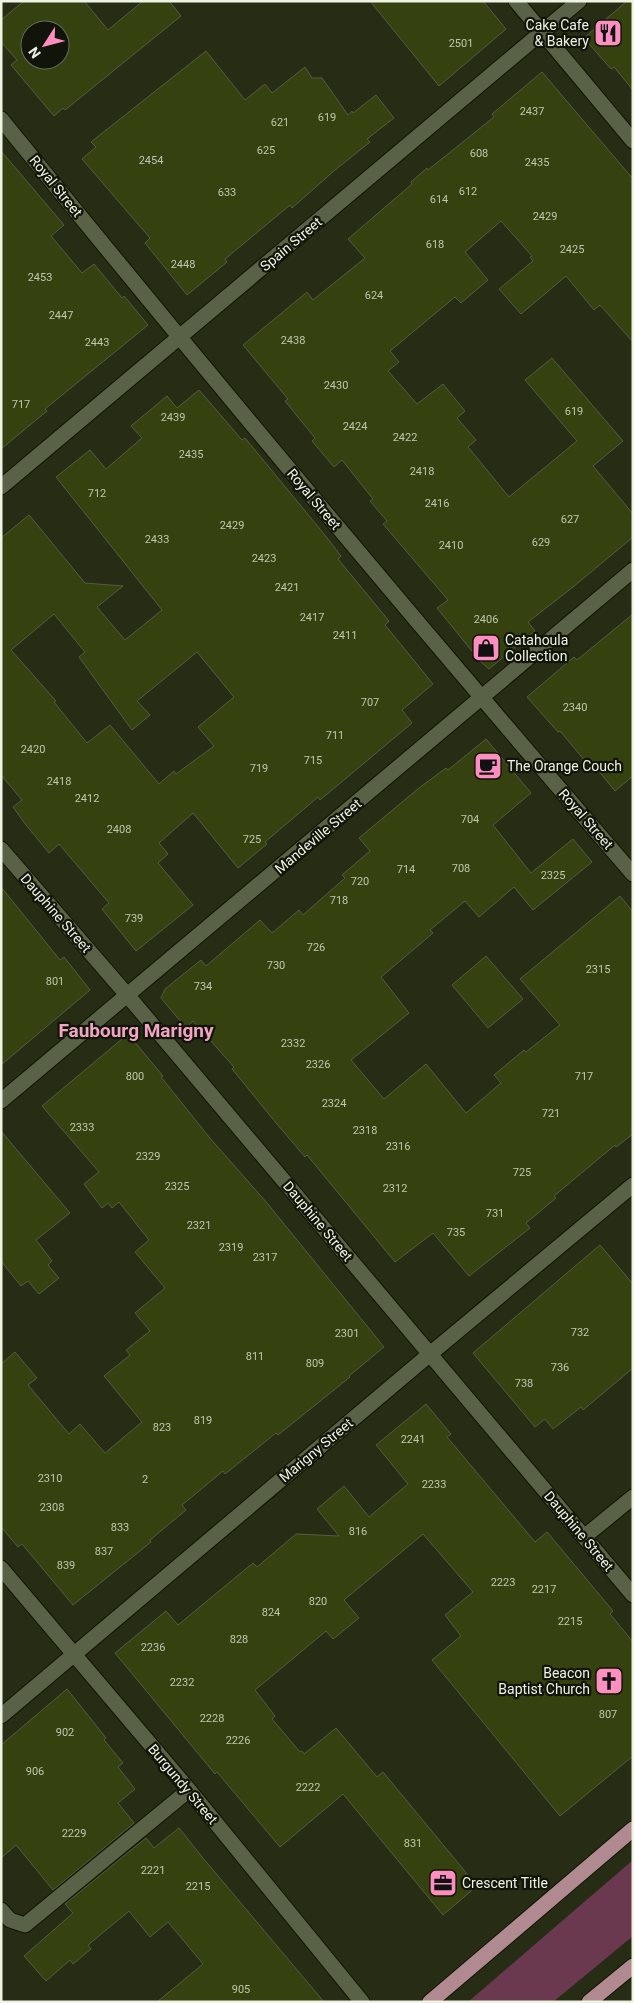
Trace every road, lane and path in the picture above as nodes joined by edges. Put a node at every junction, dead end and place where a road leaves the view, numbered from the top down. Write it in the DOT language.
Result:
graph roads {
  1 [pos="516,1"];
  2 [pos="579,1"];
  3 [pos="542,32"];
  4 [pos="1,119"];
  5 [pos="633,141"];
  6 [pos="179,338"];
  7 [pos="1,486"];
  8 [pos="633,570"];
  9 [pos="482,698"];
  10 [pos="1,849"];
  11 [pos="633,874"];
  12 [pos="128,996"];
  13 [pos="1,1101"];
  14 [pos="633,1185"];
  15 [pos="430,1354"];
  16 [pos="633,1497"];
  17 [pos="584,1537"];
  18 [pos="1,1568"];
  19 [pos="633,1595"];
  20 [pos="75,1654"];
  21 [pos="1,1716"];
  22 [pos="189,1790"];
  23 [pos="633,1829"];
  24 [pos="1,1910"];
  25 [pos="633,1966"];
  26 [pos="362,2002"];
  27 [pos="430,2002"];
  28 [pos="589,2002"];
  1 -- 3 [label="street"];
  2 -- 3 [label="street, Spain Street"];
  3 -- 5 [label="street"];
  3 -- 6 [label="street, Spain Street"];
  4 -- 6 [label="street, Royal Street"];
  6 -- 7 [label="street, Spain Street"];
  6 -- 9 [label="street, Royal Street"];
  8 -- 9 [label="street, Mandeville Street"];
  9 -- 11 [label="street, Royal Street"];
  9 -- 12 [label="street, Mandeville Street"];
  10 -- 12 [label="street, Dauphine Street"];
  12 -- 13 [label="street, Mandeville Street"];
  12 -- 15 [label="street, Dauphine Street"];
  14 -- 15 [label="street, Marigny Street"];
  15 -- 17 [label="street, Dauphine Street"];
  15 -- 20 [label="street, Marigny Street"];
  16 -- 17 [label="street"];
  17 -- 19 [label="street, Dauphine Street"];
  18 -- 20 [label="street, Burgundy Street"];
  20 -- 21 [label="street, Marigny Street"];
  20 -- 22 [label="street, Burgundy Street"];
  22 -- 24 [label="street"];
  22 -- 26 [label="street, Burgundy Street"];
  23 -- 27 [label="main road"];
  25 -- 28 [label="main road"];
}
